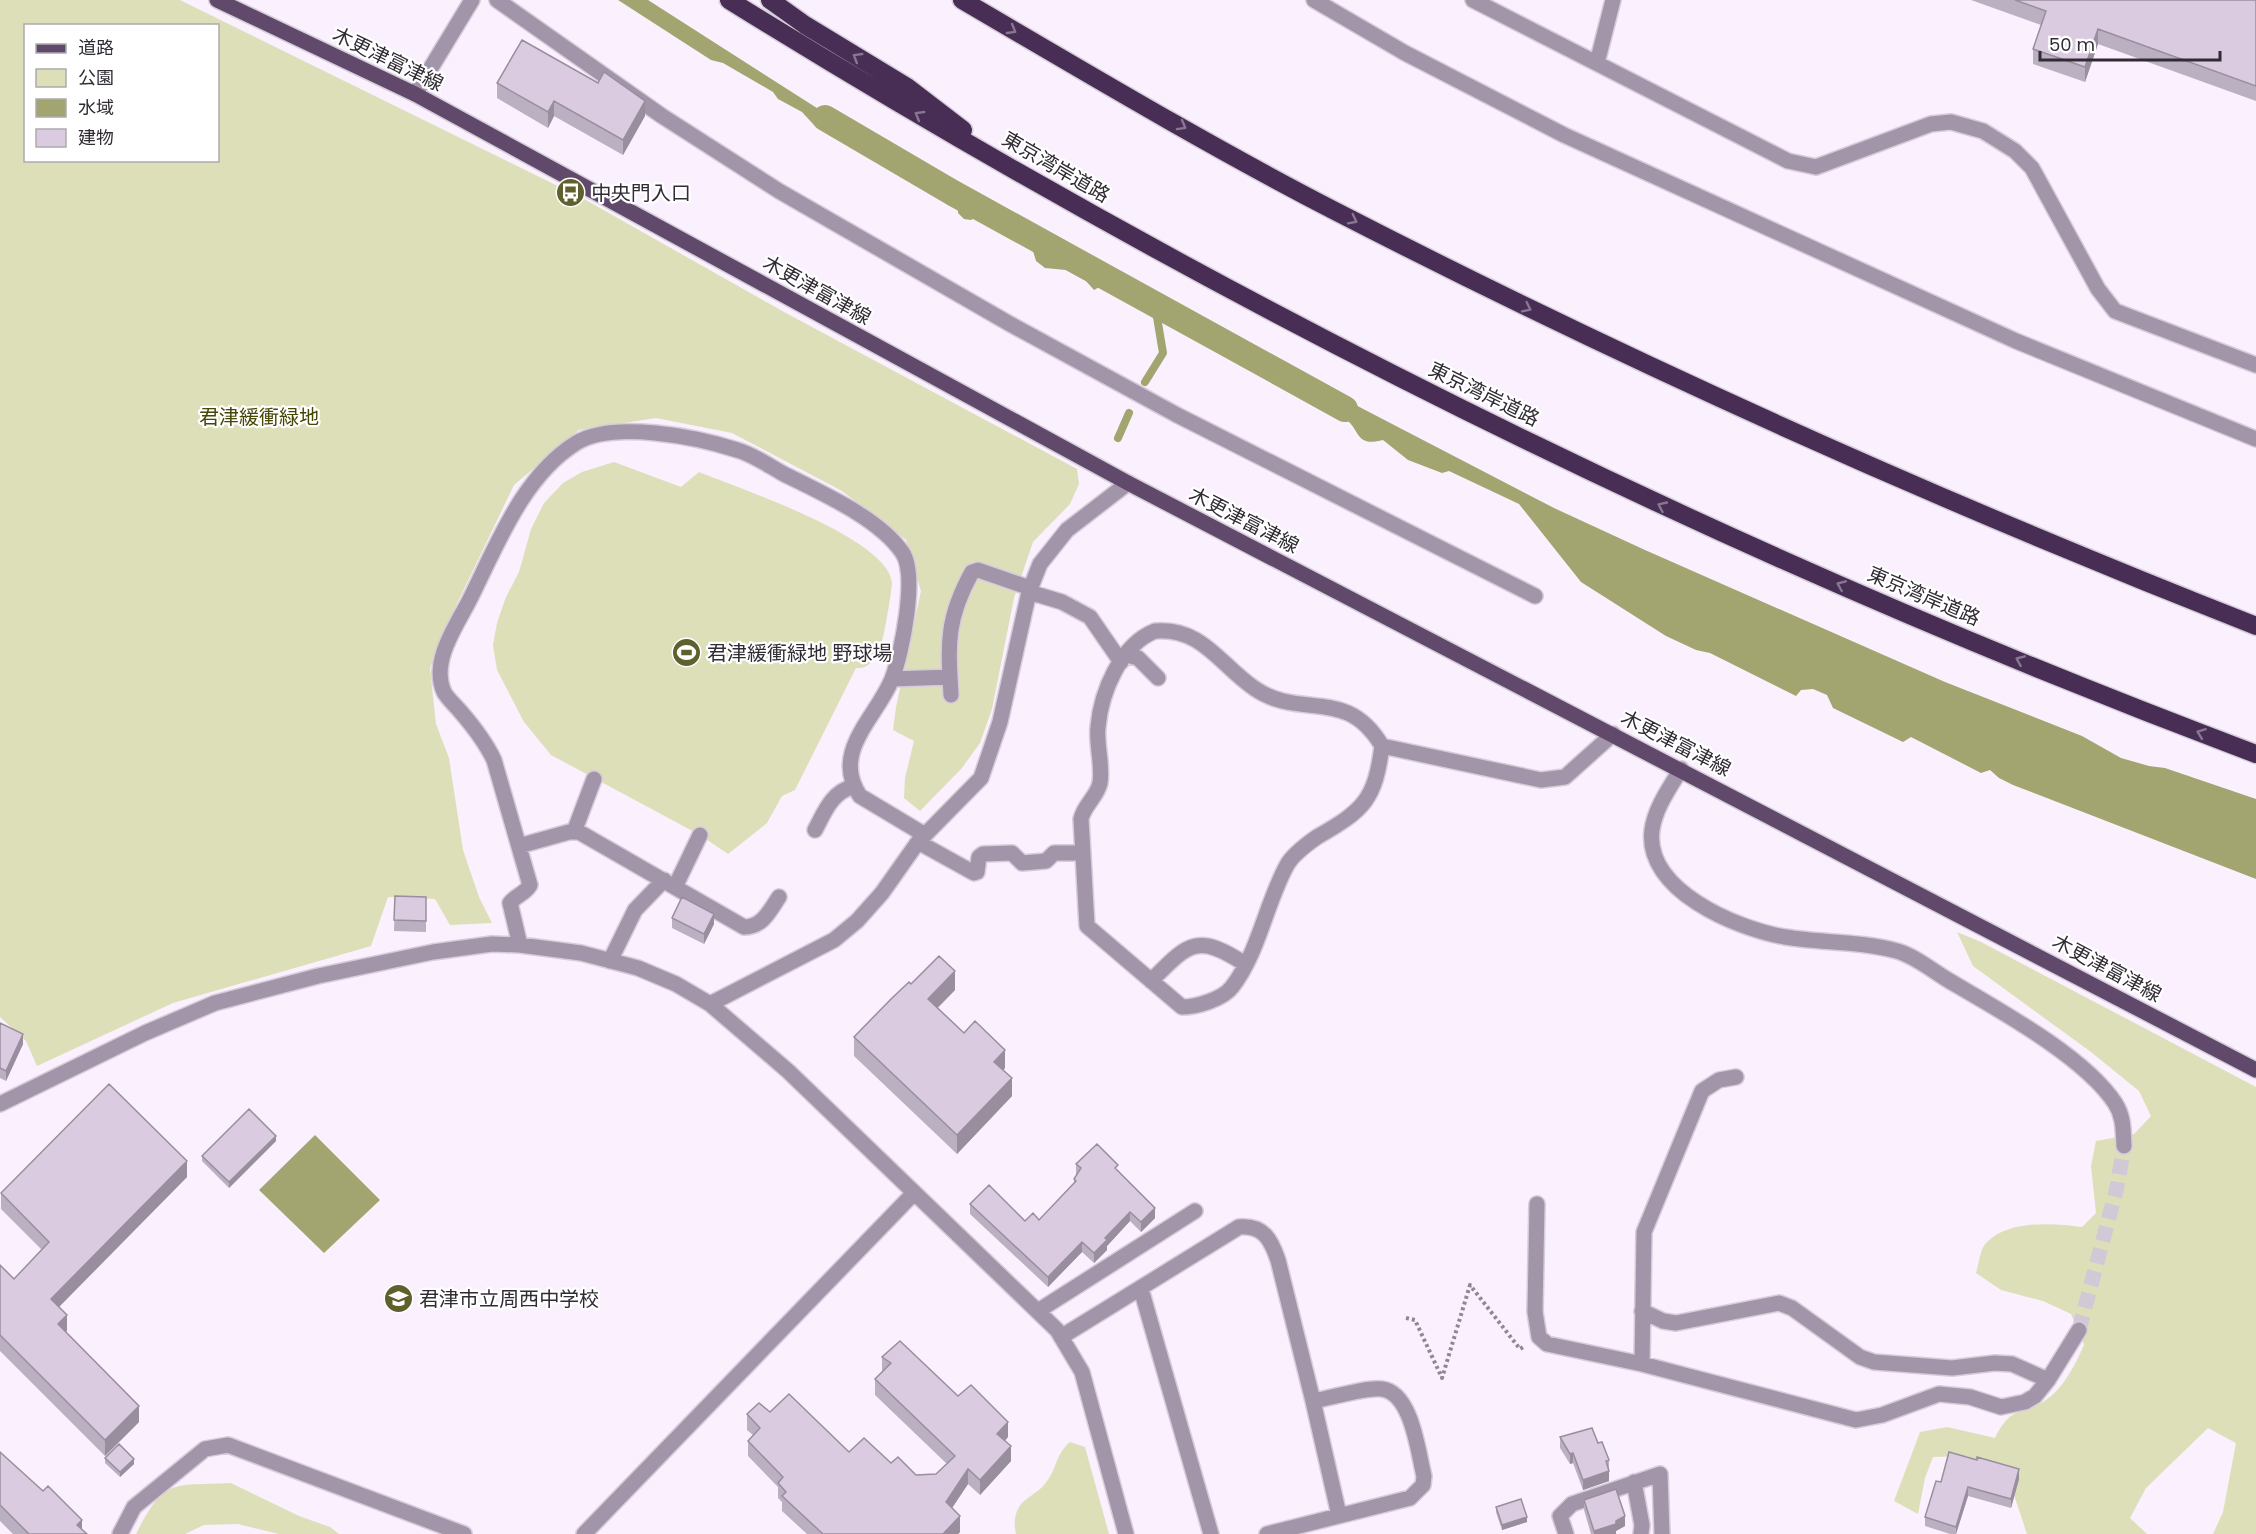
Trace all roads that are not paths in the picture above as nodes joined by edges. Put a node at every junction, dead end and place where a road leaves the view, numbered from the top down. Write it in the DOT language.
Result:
graph roads {
  1 [pos="218,0"];
  2 [pos="472,0"];
  3 [pos="497,0"];
  4 [pos="729,0"];
  5 [pos="770,0"];
  6 [pos="962,0"];
  7 [pos="1314,0"];
  8 [pos="1473,0"];
  9 [pos="1613,0"];
  10 [pos="1597,63"];
  11 [pos="415,94"];
  12 [pos="1024,176"];
  13 [pos="2256,365"];
  14 [pos="2256,439"];
  15 [pos="1128,483"];
  16 [pos="1030,590"];
  17 [pos="1535,596"];
  18 [pos="2256,626"];
  19 [pos="1124,658"];
  20 [pos="950,677"];
  21 [pos="1158,678"];
  22 [pos="892,679"];
  23 [pos="951,695"];
  24 [pos="1613,734"];
  25 [pos="1382,746"];
  26 [pos="2256,754"];
  27 [pos="1682,769"];
  28 [pos="594,779"];
  29 [pos="854,786"];
  30 [pos="815,830"];
  31 [pos="574,832"];
  32 [pos="700,835"];
  33 [pos="921,839"];
  34 [pos="519,846"];
  35 [pos="1083,853"];
  36 [pos="669,883"];
  37 [pos="779,897"];
  38 [pos="520,945"];
  39 [pos="610,961"];
  40 [pos="1245,964"];
  41 [pos="1152,981"];
  42 [pos="710,1004"];
  43 [pos="2256,1070"];
  44 [pos="1736,1077"];
  45 [pos="0,1104"];
  46 [pos="2124,1146"];
  47 [pos="914,1193"];
  48 [pos="1537,1204"];
  49 [pos="1195,1211"];
  50 [pos="1141,1289"];
  51 [pos="1038,1311"];
  52 [pos="1642,1311"];
  53 [pos="2079,1330"];
  54 [pos="1061,1337"];
  55 [pos="1642,1364"];
  56 [pos="2048,1380"];
  57 [pos="1314,1401"];
  58 [pos="1634,1482"];
  59 [pos="1339,1515"];
  60 [pos="120,1534"];
  61 [pos="464,1534"];
  62 [pos="584,1534"];
  63 [pos="1126,1534"];
  64 [pos="1210,1534"];
  65 [pos="1267,1534"];
  66 [pos="1566,1534"];
  67 [pos="1641,1534"];
  68 [pos="1662,1534"];
  1 -- 11 [label="main road, 木更津富津線"];
  2 -- 11 [label="street"];
  3 -- 17 [label="street"];
  12 -- 4 [label="highway, 東京湾岸道路, one-way"];
  12 -- 5 [label="highway, one-way"];
  6 -- 18 [label="highway, one-way"];
  7 -- 14 [label="street"];
  8 -- 10 [label="street"];
  9 -- 10 [label="street"];
  10 -- 13 [label="street"];
  11 -- 15 [label="main road, 木更津富津線"];
  26 -- 12 [label="highway, 東京湾岸道路, one-way"];
  15 -- 16 [label="street"];
  15 -- 24 [label="main road, 木更津富津線"];
  16 -- 19 [label="street"];
  16 -- 20 [label="street"];
  16 -- 33 [label="street"];
  19 -- 21 [label="street"];
  19 -- 25 [label="street"];
  19 -- 35 [label="street"];
  20 -- 22 [label="street"];
  20 -- 23 [label="street"];
  22 -- 29 [label="street"];
  22 -- 34 [label="street"];
  24 -- 25 [label="street"];
  24 -- 27 [label="main road, 木更津富津線"];
  25 -- 40 [label="street"];
  27 -- 43 [label="main road, 木更津富津線"];
  27 -- 46 [label="street"];
  28 -- 31 [label="street"];
  29 -- 30 [label="street"];
  29 -- 33 [label="street"];
  31 -- 34 [label="street"];
  31 -- 36 [label="street"];
  32 -- 36 [label="street"];
  33 -- 35 [label="street"];
  33 -- 42 [label="street"];
  34 -- 38 [label="street"];
  35 -- 41 [label="street"];
  36 -- 37 [label="street"];
  36 -- 39 [label="street"];
  38 -- 39 [label="street"];
  38 -- 45 [label="street"];
  39 -- 42 [label="street"];
  40 -- 41 [label="street"];
  40 -- 41 [label="street"];
  42 -- 47 [label="street"];
  44 -- 52 [label="street"];
  47 -- 51 [label="street"];
  47 -- 62 [label="street"];
  48 -- 55 [label="street"];
  49 -- 51 [label="street"];
  50 -- 54 [label="street"];
  50 -- 57 [label="street"];
  50 -- 64 [label="street"];
  51 -- 54 [label="street"];
  52 -- 55 [label="street"];
  52 -- 56 [label="street"];
  53 -- 56 [label="street"];
  54 -- 63 [label="street"];
  55 -- 56 [label="street"];
  57 -- 59 [label="street"];
  57 -- 59 [label="street"];
  58 -- 66 [label="street"];
  58 -- 67 [label="street"];
  58 -- 68 [label="street"];
  59 -- 65 [label="street"];
  60 -- 61 [label="street"];
}
